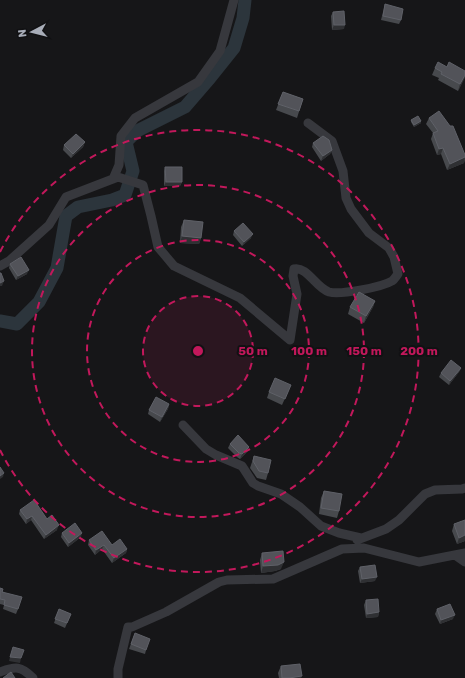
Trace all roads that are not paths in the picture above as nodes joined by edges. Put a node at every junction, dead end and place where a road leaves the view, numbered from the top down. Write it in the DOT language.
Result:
graph roads {
  1 [pos="234,0"];
  2 [pos="308,122"];
  3 [pos="115,178"];
  4 [pos="0,266"];
  5 [pos="183,425"];
  6 [pos="465,488"];
  7 [pos="361,538"];
  8 [pos="342,549"];
  9 [pos="465,553"];
  10 [pos="455,555"];
  11 [pos="465,562"];
  12 [pos="0,672"];
  13 [pos="33,678"];
  14 [pos="118,678"];
  1 -- 3 [label="street"];
  2 -- 3 [label="street"];
  3 -- 4 [label="street"];
  5 -- 7 [label="street"];
  6 -- 7 [label="street"];
  7 -- 8 [label="street"];
  8 -- 10 [label="street"];
  8 -- 14 [label="street"];
  9 -- 10 [label="street"];
  10 -- 11 [label="street"];
  12 -- 13 [label="street"];
}
